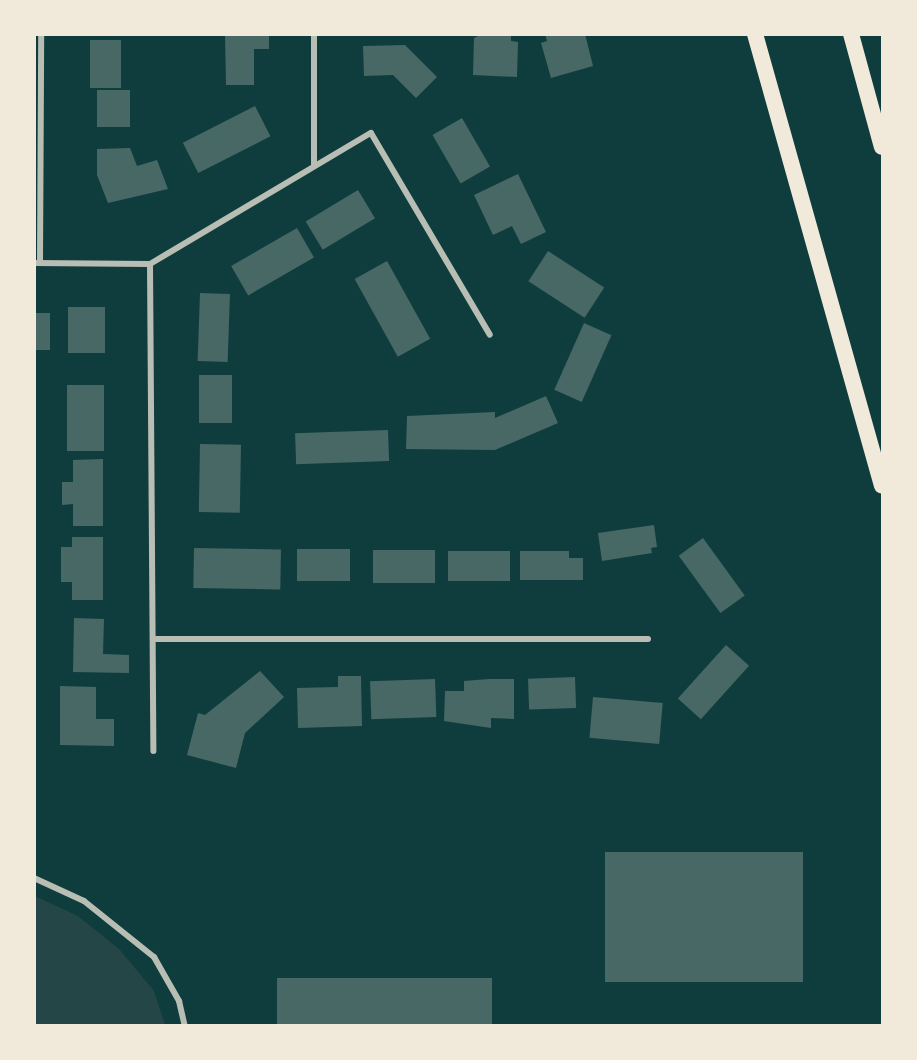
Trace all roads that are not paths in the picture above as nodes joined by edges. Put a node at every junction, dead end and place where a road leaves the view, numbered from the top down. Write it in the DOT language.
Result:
graph roads {
  1 [pos="41,34"];
  2 [pos="314,34"];
  3 [pos="755,34"];
  4 [pos="851,34"];
  5 [pos="882,147"];
  6 [pos="314,164"];
  7 [pos="37,263"];
  8 [pos="150,264"];
  9 [pos="490,335"];
  10 [pos="882,484"];
  11 [pos="154,639"];
  12 [pos="648,639"];
  13 [pos="153,751"];
  14 [pos="34,878"];
  15 [pos="185,1026"];
  1 -- 7 [label="street"];
  2 -- 6 [label="street"];
  3 -- 10 [label="highway"];
  4 -- 5 [label="highway"];
  6 -- 8 [label="street"];
  6 -- 9 [label="street"];
  7 -- 8 [label="street"];
  8 -- 11 [label="street"];
  11 -- 12 [label="street"];
  11 -- 13 [label="street"];
  14 -- 15 [label="street"];
}
